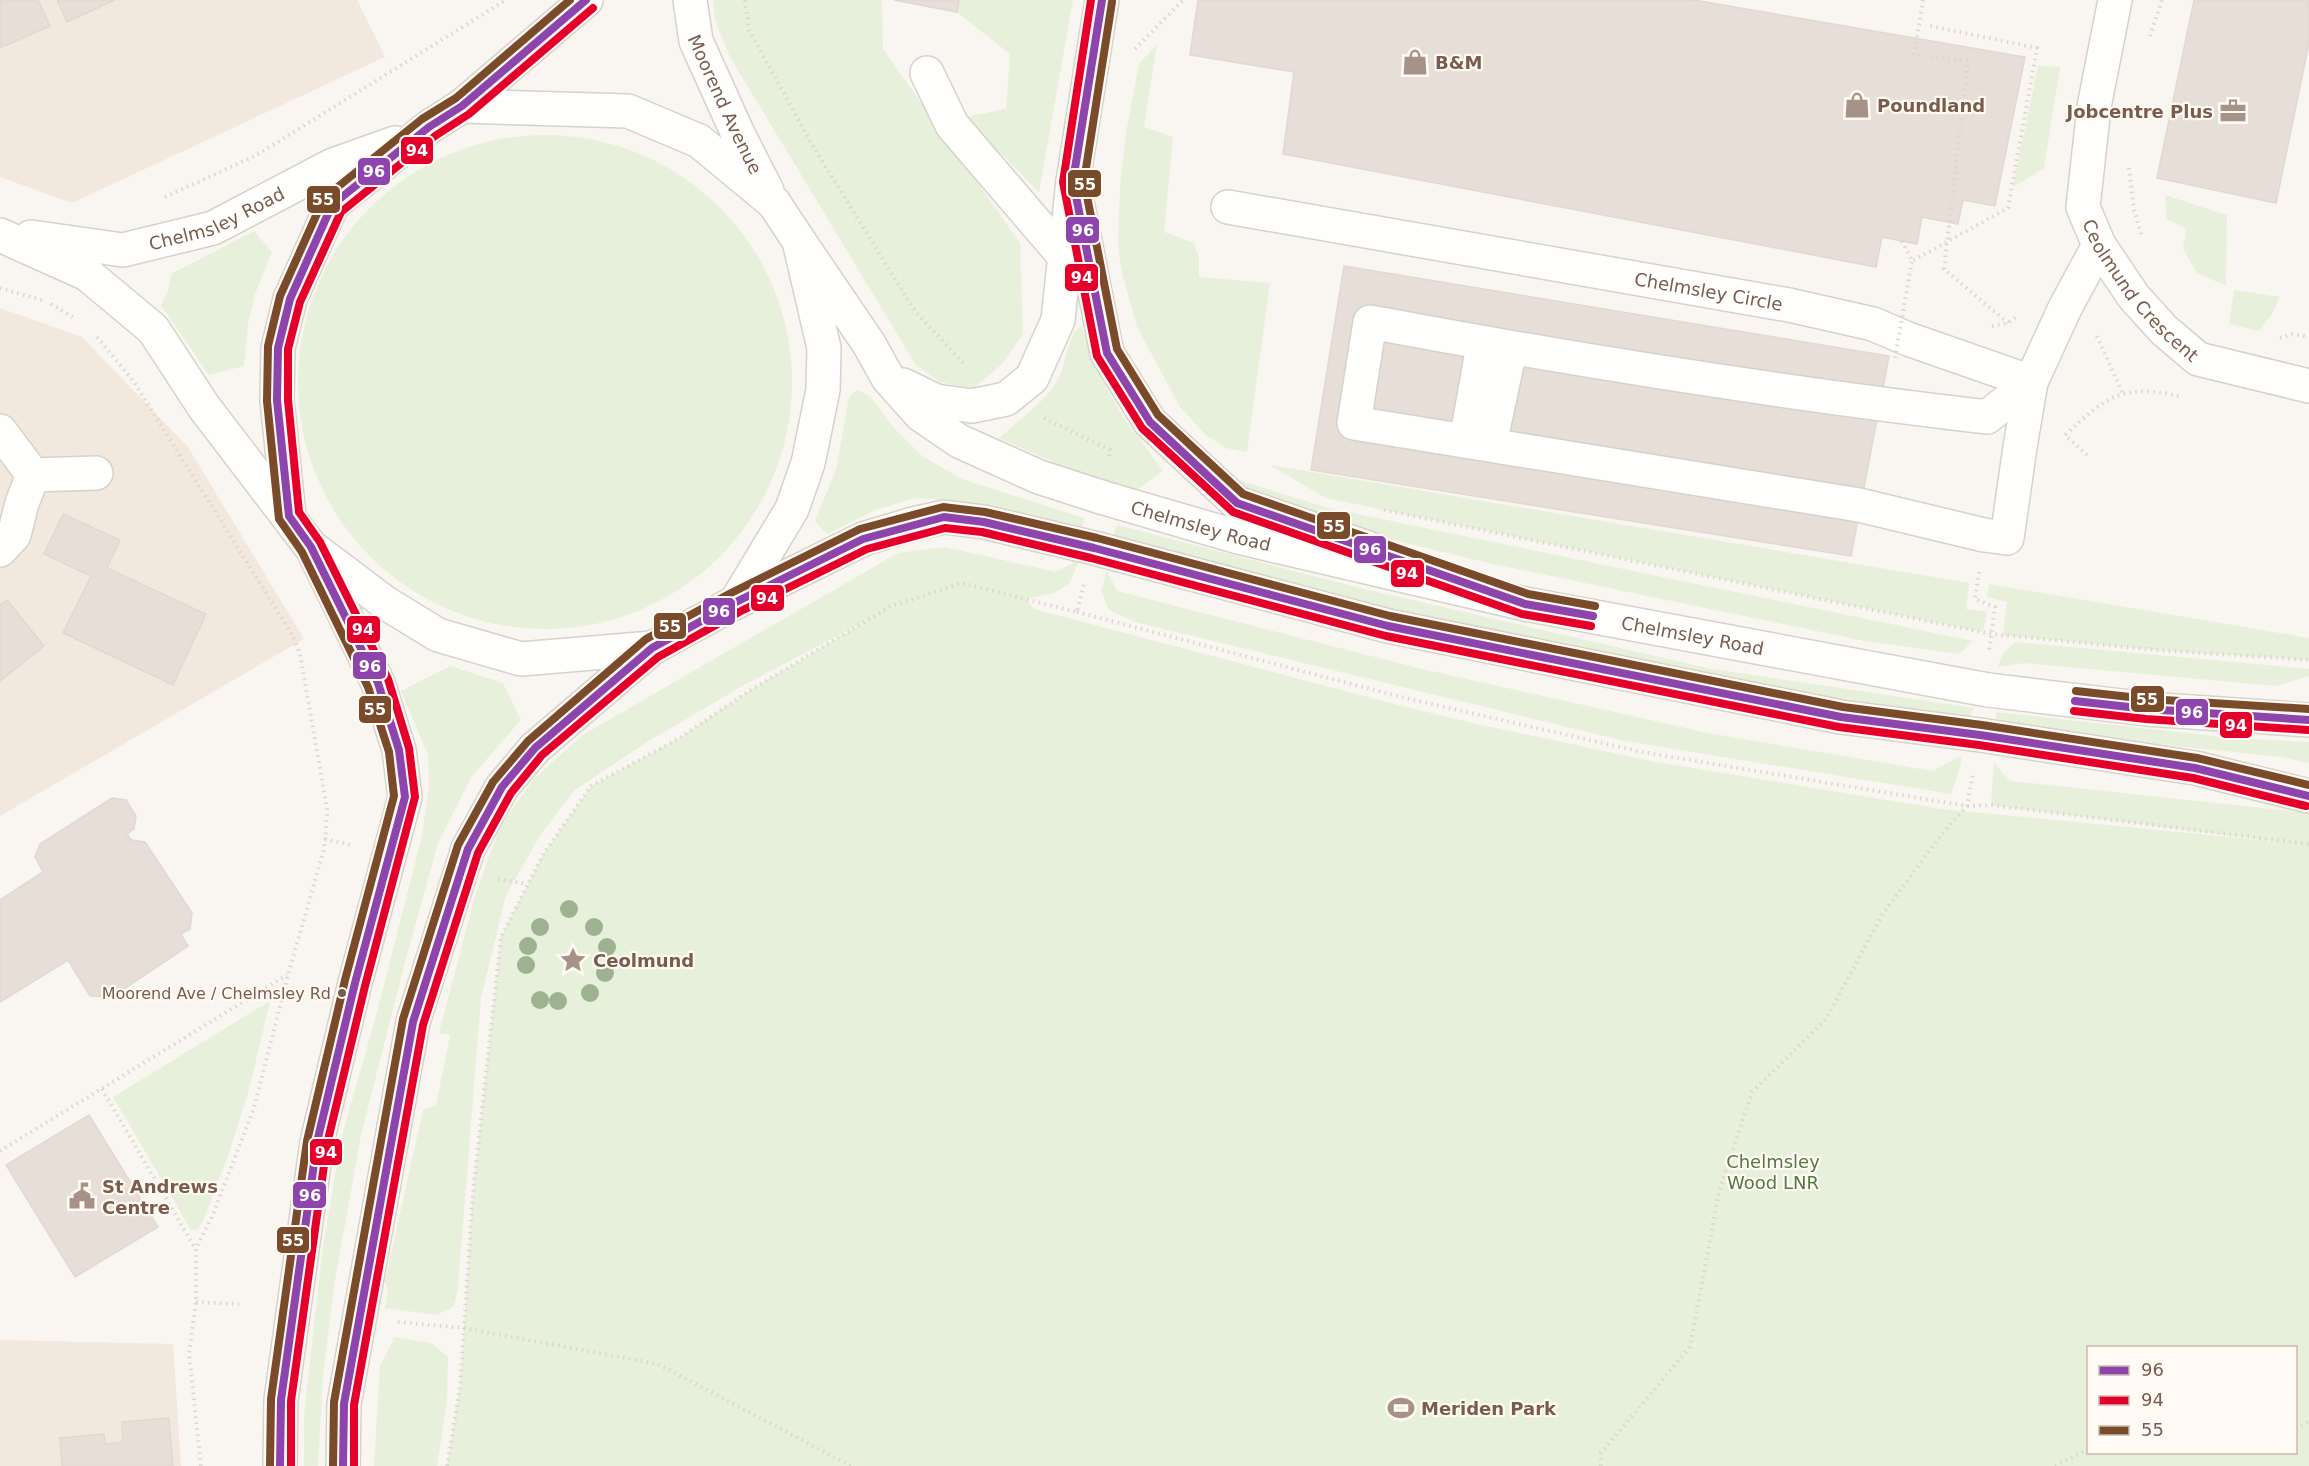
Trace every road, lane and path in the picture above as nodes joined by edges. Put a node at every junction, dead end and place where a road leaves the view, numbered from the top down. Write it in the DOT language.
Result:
graph roads {
  1 [pos="506,0"];
  2 [pos="586,0"];
  3 [pos="690,0"];
  4 [pos="745,0"];
  5 [pos="1102,0"];
  6 [pos="1184,0"];
  7 [pos="1923,0"];
  8 [pos="2115,0"];
  9 [pos="2162,0"];
  10 [pos="1930,26"];
  11 [pos="2148,43"];
  12 [pos="1133,56"];
  13 [pos="927,73"];
  14 [pos="462,106"];
  15 [pos="421,134"];
  16 [pos="2128,158"];
  17 [pos="1073,181"];
  18 [pos="164,198"];
  19 [pos="774,203"];
  20 [pos="1228,207"];
  21 [pos="0,234"];
  22 [pos="799,241"];
  23 [pos="1902,241"];
  24 [pos="2144,243"];
  25 [pos="2099,245"];
  26 [pos="1065,257"];
  27 [pos="1912,261"];
  28 [pos="0,288"];
  29 [pos="2026,308"];
  30 [pos="78,320"];
  31 [pos="2008,323"];
  32 [pos="1988,326"];
  33 [pos="2093,328"];
  34 [pos="96,335"];
  35 [pos="2309,337"];
  36 [pos="2273,341"];
  37 [pos="1494,349"];
  38 [pos="1895,358"];
  39 [pos="888,378"];
  40 [pos="2031,382"];
  41 [pos="2309,386"];
  42 [pos="2122,392"];
  43 [pos="2184,397"];
  44 [pos="1006,399"];
  45 [pos="1150,422"];
  46 [pos="1830,428"];
  47 [pos="0,431"];
  48 [pos="1476,444"];
  49 [pos="1110,450"];
  50 [pos="2087,455"];
  51 [pos="96,473"];
  52 [pos="33,474"];
  53 [pos="1104,498"];
  54 [pos="1383,510"];
  55 [pos="290,516"];
  56 [pos="311,547"];
  57 [pos="1094,548"];
  58 [pos="0,550"];
  59 [pos="736,602"];
  60 [pos="1525,603"];
  61 [pos="1077,612"];
  62 [pos="652,648"];
  63 [pos="2309,660"];
  64 [pos="2309,720"];
  65 [pos="1980,735"];
  66 [pos="2309,796"];
  67 [pos="1967,806"];
  68 [pos="2309,844"];
  69 [pos="288,975"];
  70 [pos="102,1089"];
  71 [pos="0,1151"];
  72 [pos="196,1248"];
  73 [pos="196,1302"];
  74 [pos="239,1304"];
  75 [pos="387,1321"];
  76 [pos="463,1328"];
  77 [pos="2087,1450"];
  78 [pos="201,1466"];
  79 [pos="280,1466"];
  80 [pos="343,1466"];
  81 [pos="447,1466"];
  82 [pos="851,1466"];
  83 [pos="1601,1466"];
  84 [pos="2055,1466"];
  1 -- 18 [label="path"];
  2 -- 14 [label="street"];
  3 -- 19 [label="street, Moorend Avenue"];
  4 -- 44 [label="path"];
  5 -- 17 [label="street"];
  6 -- 12 [label="path"];
  7 -- 31 [label="path"];
  8 -- 25 [label="street, Ceolmund Crescent"];
  9 -- 11 [label="path"];
  10 -- 27 [label="path"];
  13 -- 26 [label="street"];
  14 -- 15 [label="street"];
  14 -- 19 [label="street"];
  15 -- 21 [label="street, Chelmsley Road"];
  15 -- 55 [label="street"];
  16 -- 24 [label="path"];
  17 -- 26 [label="street"];
  17 -- 45 [label="street"];
  19 -- 22 [label="street, Chelmsley Road"];
  20 -- 40 [label="street, Chelmsley Circle"];
  21 -- 55 [label="street, Chelmsley Road"];
  22 -- 39 [label="street, Chelmsley Road"];
  22 -- 59 [label="street"];
  23 -- 27 [label="path"];
  25 -- 40 [label="street"];
  25 -- 41 [label="street, Ceolmund Crescent"];
  26 -- 44 [label="street"];
  27 -- 38 [label="path, bridge"];
  28 -- 30 [label="path"];
  29 -- 31 [label="path"];
  31 -- 32 [label="path"];
  33 -- 42 [label="path"];
  34 -- 69 [label="path"];
  35 -- 36 [label="path"];
  37 -- 46 [label="street"];
  37 -- 48 [label="street"];
  37 -- 48 [label="street"];
  37 -- 48 [label="street"];
  39 -- 44 [label="street"];
  39 -- 53 [label="street, Chelmsley Road"];
  40 -- 48 [label="street"];
  40 -- 48 [label="street"];
  42 -- 43 [label="path"];
  42 -- 50 [label="path"];
  44 -- 49 [label="path"];
  45 -- 49 [label="path"];
  45 -- 60 [label="street"];
  47 -- 52 [label="street"];
  49 -- 53 [label="path"];
  51 -- 52 [label="street"];
  52 -- 58 [label="street"];
  53 -- 60 [label="street, Chelmsley Road"];
  54 -- 63 [label="path"];
  55 -- 56 [label="street, Chelmsley Road"];
  56 -- 62 [label="street"];
  56 -- 79 [label="street"];
  57 -- 59 [label="street"];
  57 -- 61 [label="path"];
  57 -- 65 [label="street"];
  59 -- 62 [label="street"];
  60 -- 64 [label="street, Chelmsley Road"];
  61 -- 67 [label="path"];
  61 -- 76 [label="path"];
  62 -- 80 [label="street"];
  65 -- 66 [label="street"];
  65 -- 67 [label="path"];
  67 -- 68 [label="path"];
  67 -- 83 [label="path"];
  69 -- 70 [label="path"];
  69 -- 72 [label="path"];
  70 -- 71 [label="path"];
  70 -- 72 [label="path"];
  72 -- 73 [label="path"];
  73 -- 74 [label="path"];
  73 -- 78 [label="path"];
  75 -- 76 [label="path"];
  76 -- 81 [label="path"];
  76 -- 82 [label="path"];
  77 -- 84 [label="path"];
}
